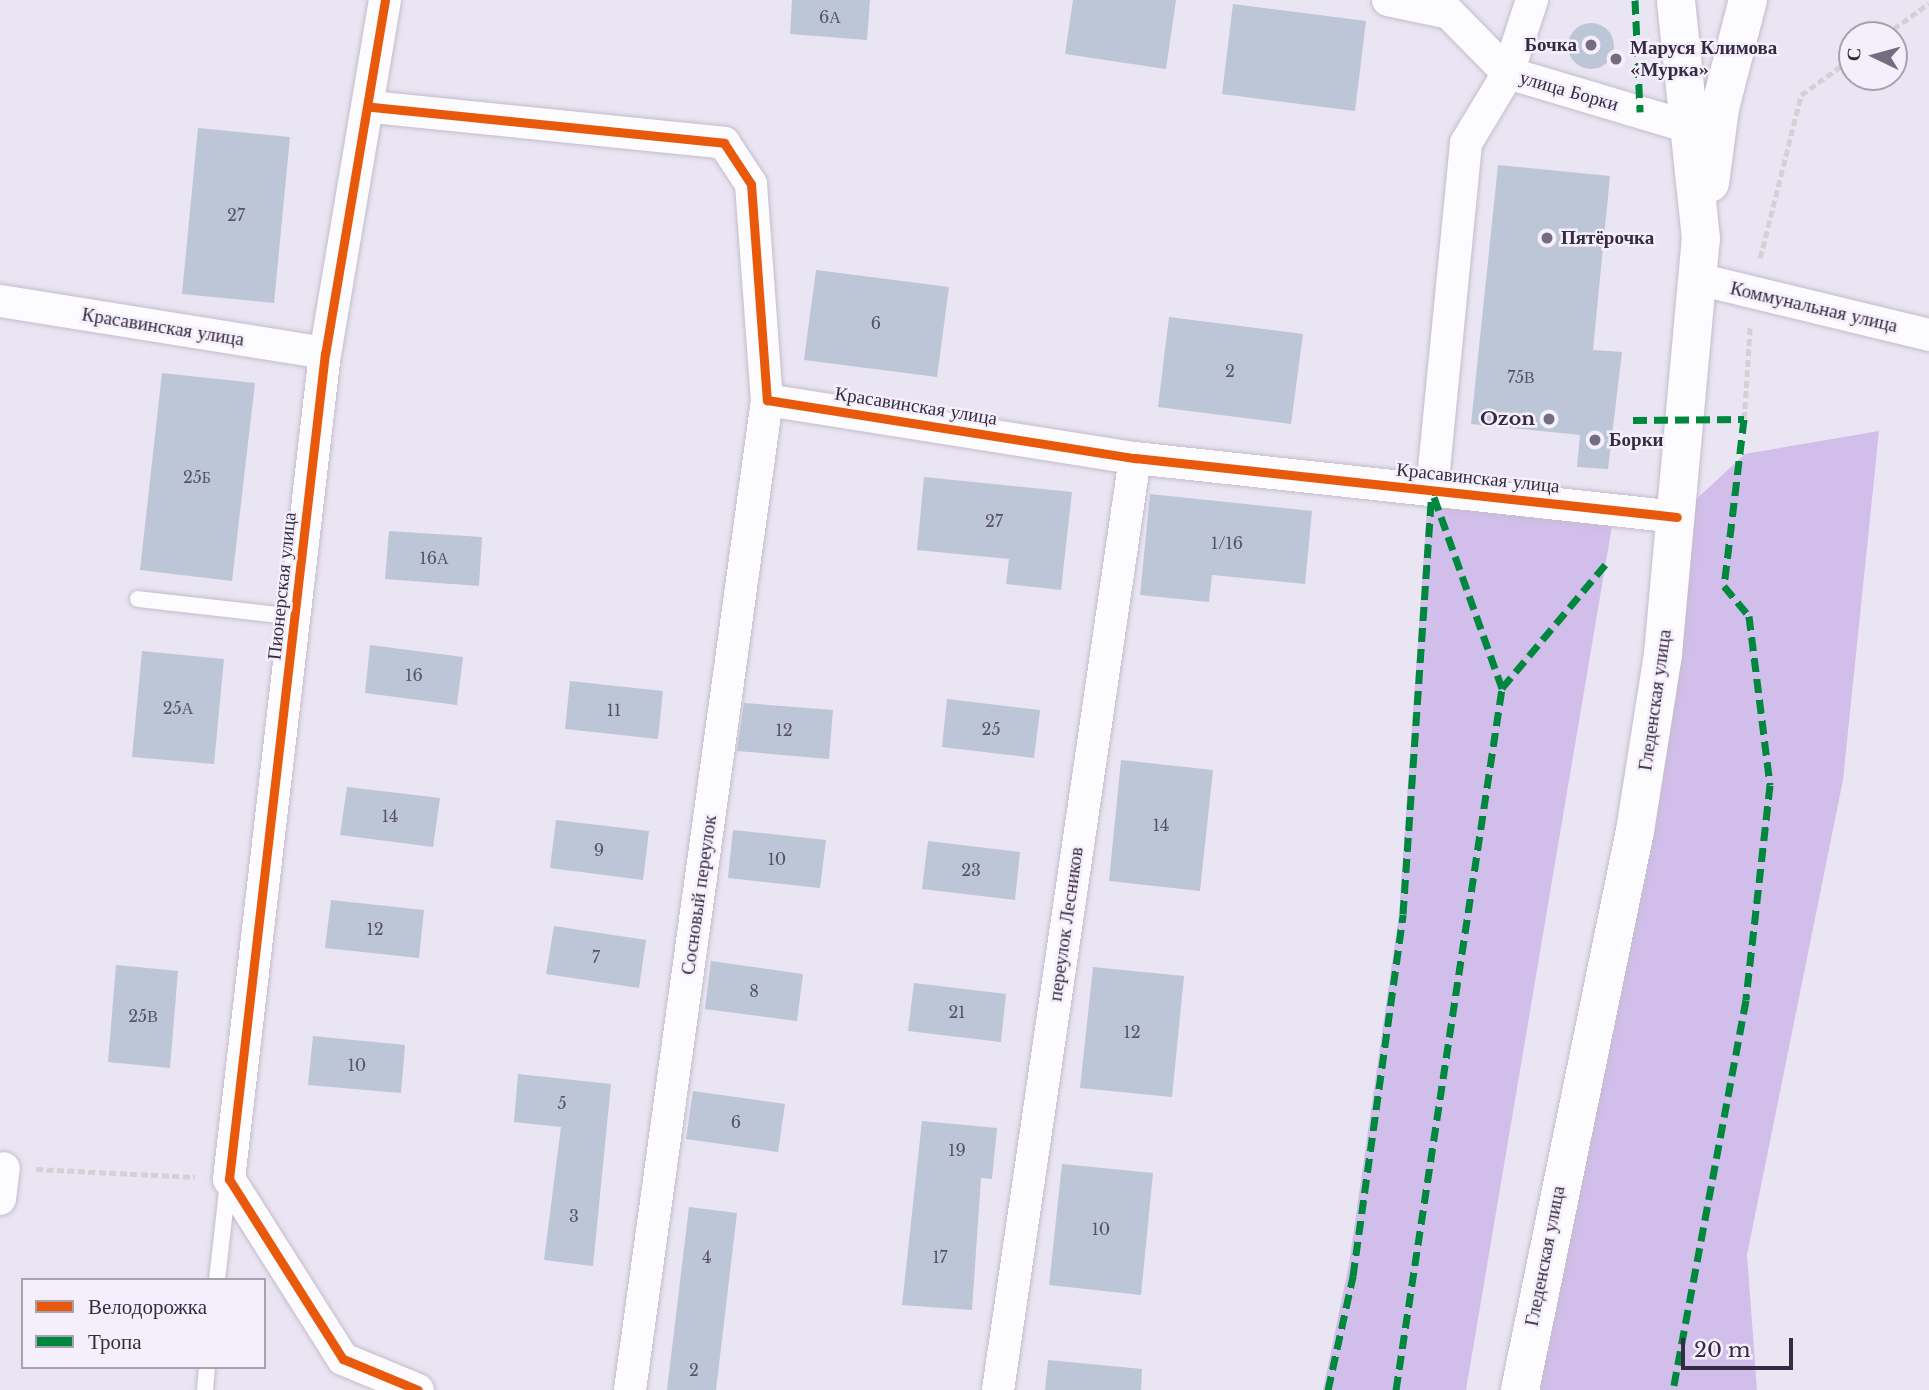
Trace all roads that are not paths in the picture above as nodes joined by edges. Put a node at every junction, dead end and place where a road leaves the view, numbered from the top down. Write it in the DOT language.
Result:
graph roads {
  1 [pos="385,0"];
  2 [pos="1388,0"];
  3 [pos="1518,0"];
  4 [pos="1532,0"];
  5 [pos="1676,0"];
  6 [pos="1748,0"];
  7 [pos="1443,6"];
  8 [pos="1508,73"];
  9 [pos="372,107"];
  10 [pos="1689,127"];
  11 [pos="1701,239"];
  12 [pos="1699,279"];
  13 [pos="0,301"];
  14 [pos="1929,335"];
  15 [pos="325,353"];
  16 [pos="767,400"];
  17 [pos="1135,458"];
  18 [pos="1432,490"];
  19 [pos="1677,517"];
  20 [pos="138,599"];
  21 [pos="296,617"];
  22 [pos="4,1168"];
  23 [pos="229,1179"];
  24 [pos="0,1199"];
  25 [pos="217,1278"];
  26 [pos="207,1369"];
  27 [pos="205,1390"];
  28 [pos="418,1390"];
  29 [pos="630,1390"];
  30 [pos="998,1390"];
  31 [pos="1520,1390"];
  1 -- 9 [label="street, Пионерская улица"];
  2 -- 7 [label="street, улица Борки"];
  3 -- 8 [label="street"];
  4 -- 8 [label="street"];
  5 -- 10 [label="main road, Гледенская улица"];
  6 -- 11 [label="main road"];
  7 -- 8 [label="street, улица Борки"];
  8 -- 10 [label="street, улица Борки"];
  8 -- 18 [label="street"];
  9 -- 15 [label="street, Пионерская улица"];
  9 -- 16 [label="street"];
  10 -- 11 [label="main road, Гледенская улица"];
  11 -- 12 [label="main road, Гледенская улица"];
  12 -- 14 [label="street, Коммунальная улица"];
  12 -- 19 [label="main road, Гледенская улица"];
  13 -- 15 [label="street, Красавинская улица"];
  15 -- 21 [label="street, Пионерская улица"];
  16 -- 17 [label="street, Красавинская улица"];
  16 -- 29 [label="street, Сосновый переулок"];
  17 -- 18 [label="street, Красавинская улица"];
  17 -- 30 [label="street, переулок Лесников"];
  18 -- 19 [label="street, Красавинская улица"];
  19 -- 31 [label="main road, Гледенская улица"];
  20 -- 21 [label="lane"];
  21 -- 23 [label="street, Пионерская улица"];
  22 -- 24 [label="street"];
  23 -- 25 [label="lane"];
  23 -- 28 [label="street"];
  26 -- 27 [label="lane"];
}
